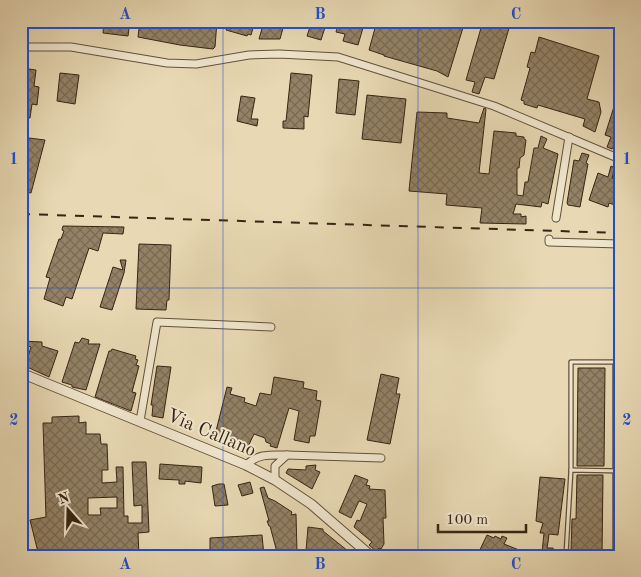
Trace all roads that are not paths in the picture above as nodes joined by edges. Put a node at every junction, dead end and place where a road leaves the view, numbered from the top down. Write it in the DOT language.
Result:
graph roads {
  1 [pos="21,47"];
  2 [pos="569,137"];
  3 [pos="620,159"];
  4 [pos="556,218"];
  5 [pos="549,239"];
  6 [pos="620,244"];
  7 [pos="271,327"];
  8 [pos="618,362"];
  9 [pos="21,373"];
  10 [pos="140,422"];
  11 [pos="287,455"];
  12 [pos="381,458"];
  13 [pos="246,465"];
  14 [pos="571,470"];
  15 [pos="615,471"];
  16 [pos="620,471"];
  17 [pos="274,480"];
  18 [pos="615,530"];
  19 [pos="620,530"];
  20 [pos="371,556"];
  21 [pos="575,556"];
  22 [pos="615,556"];
  1 -- 2 [label="street"];
  2 -- 3 [label="street"];
  2 -- 4 [label="street"];
  5 -- 6 [label="street"];
  7 -- 10 [label="street"];
  8 -- 14 [label="lane"];
  8 -- 15 [label="lane"];
  9 -- 10 [label="street, Via Callano"];
  10 -- 13 [label="street, Via Callano"];
  11 -- 12 [label="street"];
  11 -- 13 [label="street"];
  11 -- 17 [label="street"];
  13 -- 17 [label="street, Via Callano"];
  14 -- 15 [label="lane"];
  14 -- 21 [label="lane"];
  15 -- 16 [label="lane"];
  15 -- 18 [label="lane"];
  17 -- 20 [label="street, Via Callano"];
  18 -- 19 [label="lane"];
  18 -- 22 [label="lane"];
}
